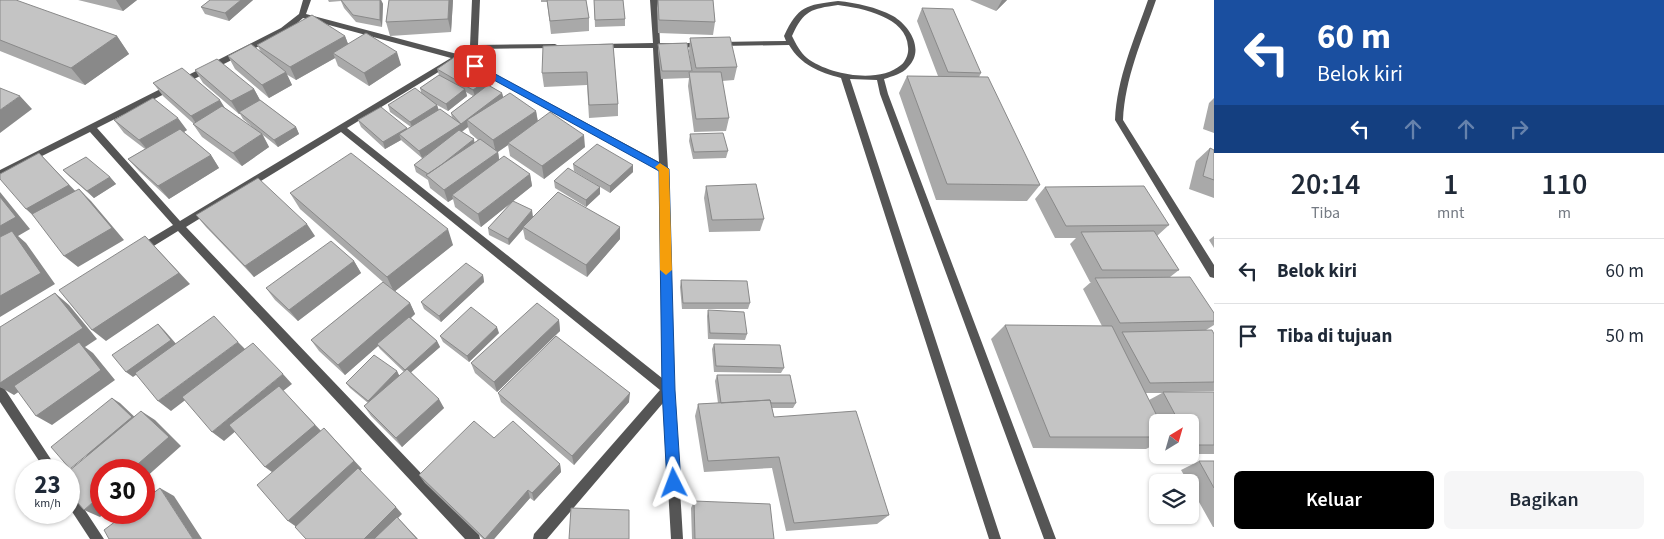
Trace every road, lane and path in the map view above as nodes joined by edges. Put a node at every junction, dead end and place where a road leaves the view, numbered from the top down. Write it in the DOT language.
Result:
graph roads {
  1 [pos="308,0"];
  2 [pos="476,0"];
  3 [pos="654,0"];
  4 [pos="1152,0"];
  5 [pos="813,3"];
  6 [pos="855,3"];
  7 [pos="302,15"];
  8 [pos="791,43"];
  9 [pos="560,46"];
  10 [pos="589,46"];
  11 [pos="656,46"];
  12 [pos="474,47"];
  13 [pos="458,57"];
  14 [pos="844,77"];
  15 [pos="880,77"];
  16 [pos="91,127"];
  17 [pos="341,127"];
  18 [pos="664,169"];
  19 [pos="0,174"];
  20 [pos="179,226"];
  21 [pos="136,252"];
  22 [pos="1214,274"];
  23 [pos="668,390"];
  24 [pos="0,392"];
  25 [pos="45,459"];
  26 [pos="80,512"];
  27 [pos="98,539"];
  28 [pos="474,539"];
  29 [pos="539,539"];
  30 [pos="677,539"];
  31 [pos="995,539"];
  32 [pos="1050,539"];
  1 -- 7 [label="street"];
  2 -- 12 [label="street"];
  3 -- 11 [label="street"];
  4 -- 22 [label="street"];
  5 -- 6 [label="street"];
  5 -- 8 [label="street"];
  6 -- 15 [label="street"];
  7 -- 13 [label="street"];
  7 -- 16 [label="street"];
  8 -- 11 [label="street"];
  8 -- 14 [label="street"];
  9 -- 12 [label="street"];
  10 -- 11 [label="street"];
  11 -- 18 [label="street"];
  12 -- 13 [label="street"];
  13 -- 17 [label="street"];
  13 -- 18 [label="street"];
  14 -- 15 [label="street"];
  14 -- 31 [label="street"];
  15 -- 32 [label="street"];
  16 -- 19 [label="street"];
  16 -- 20 [label="street"];
  17 -- 20 [label="street"];
  17 -- 23 [label="street"];
  18 -- 23 [label="street"];
  20 -- 21 [label="street"];
  20 -- 28 [label="street"];
  23 -- 29 [label="street"];
  23 -- 30 [label="street"];
  24 -- 25 [label="street"];
  26 -- 27 [label="street"];
}
